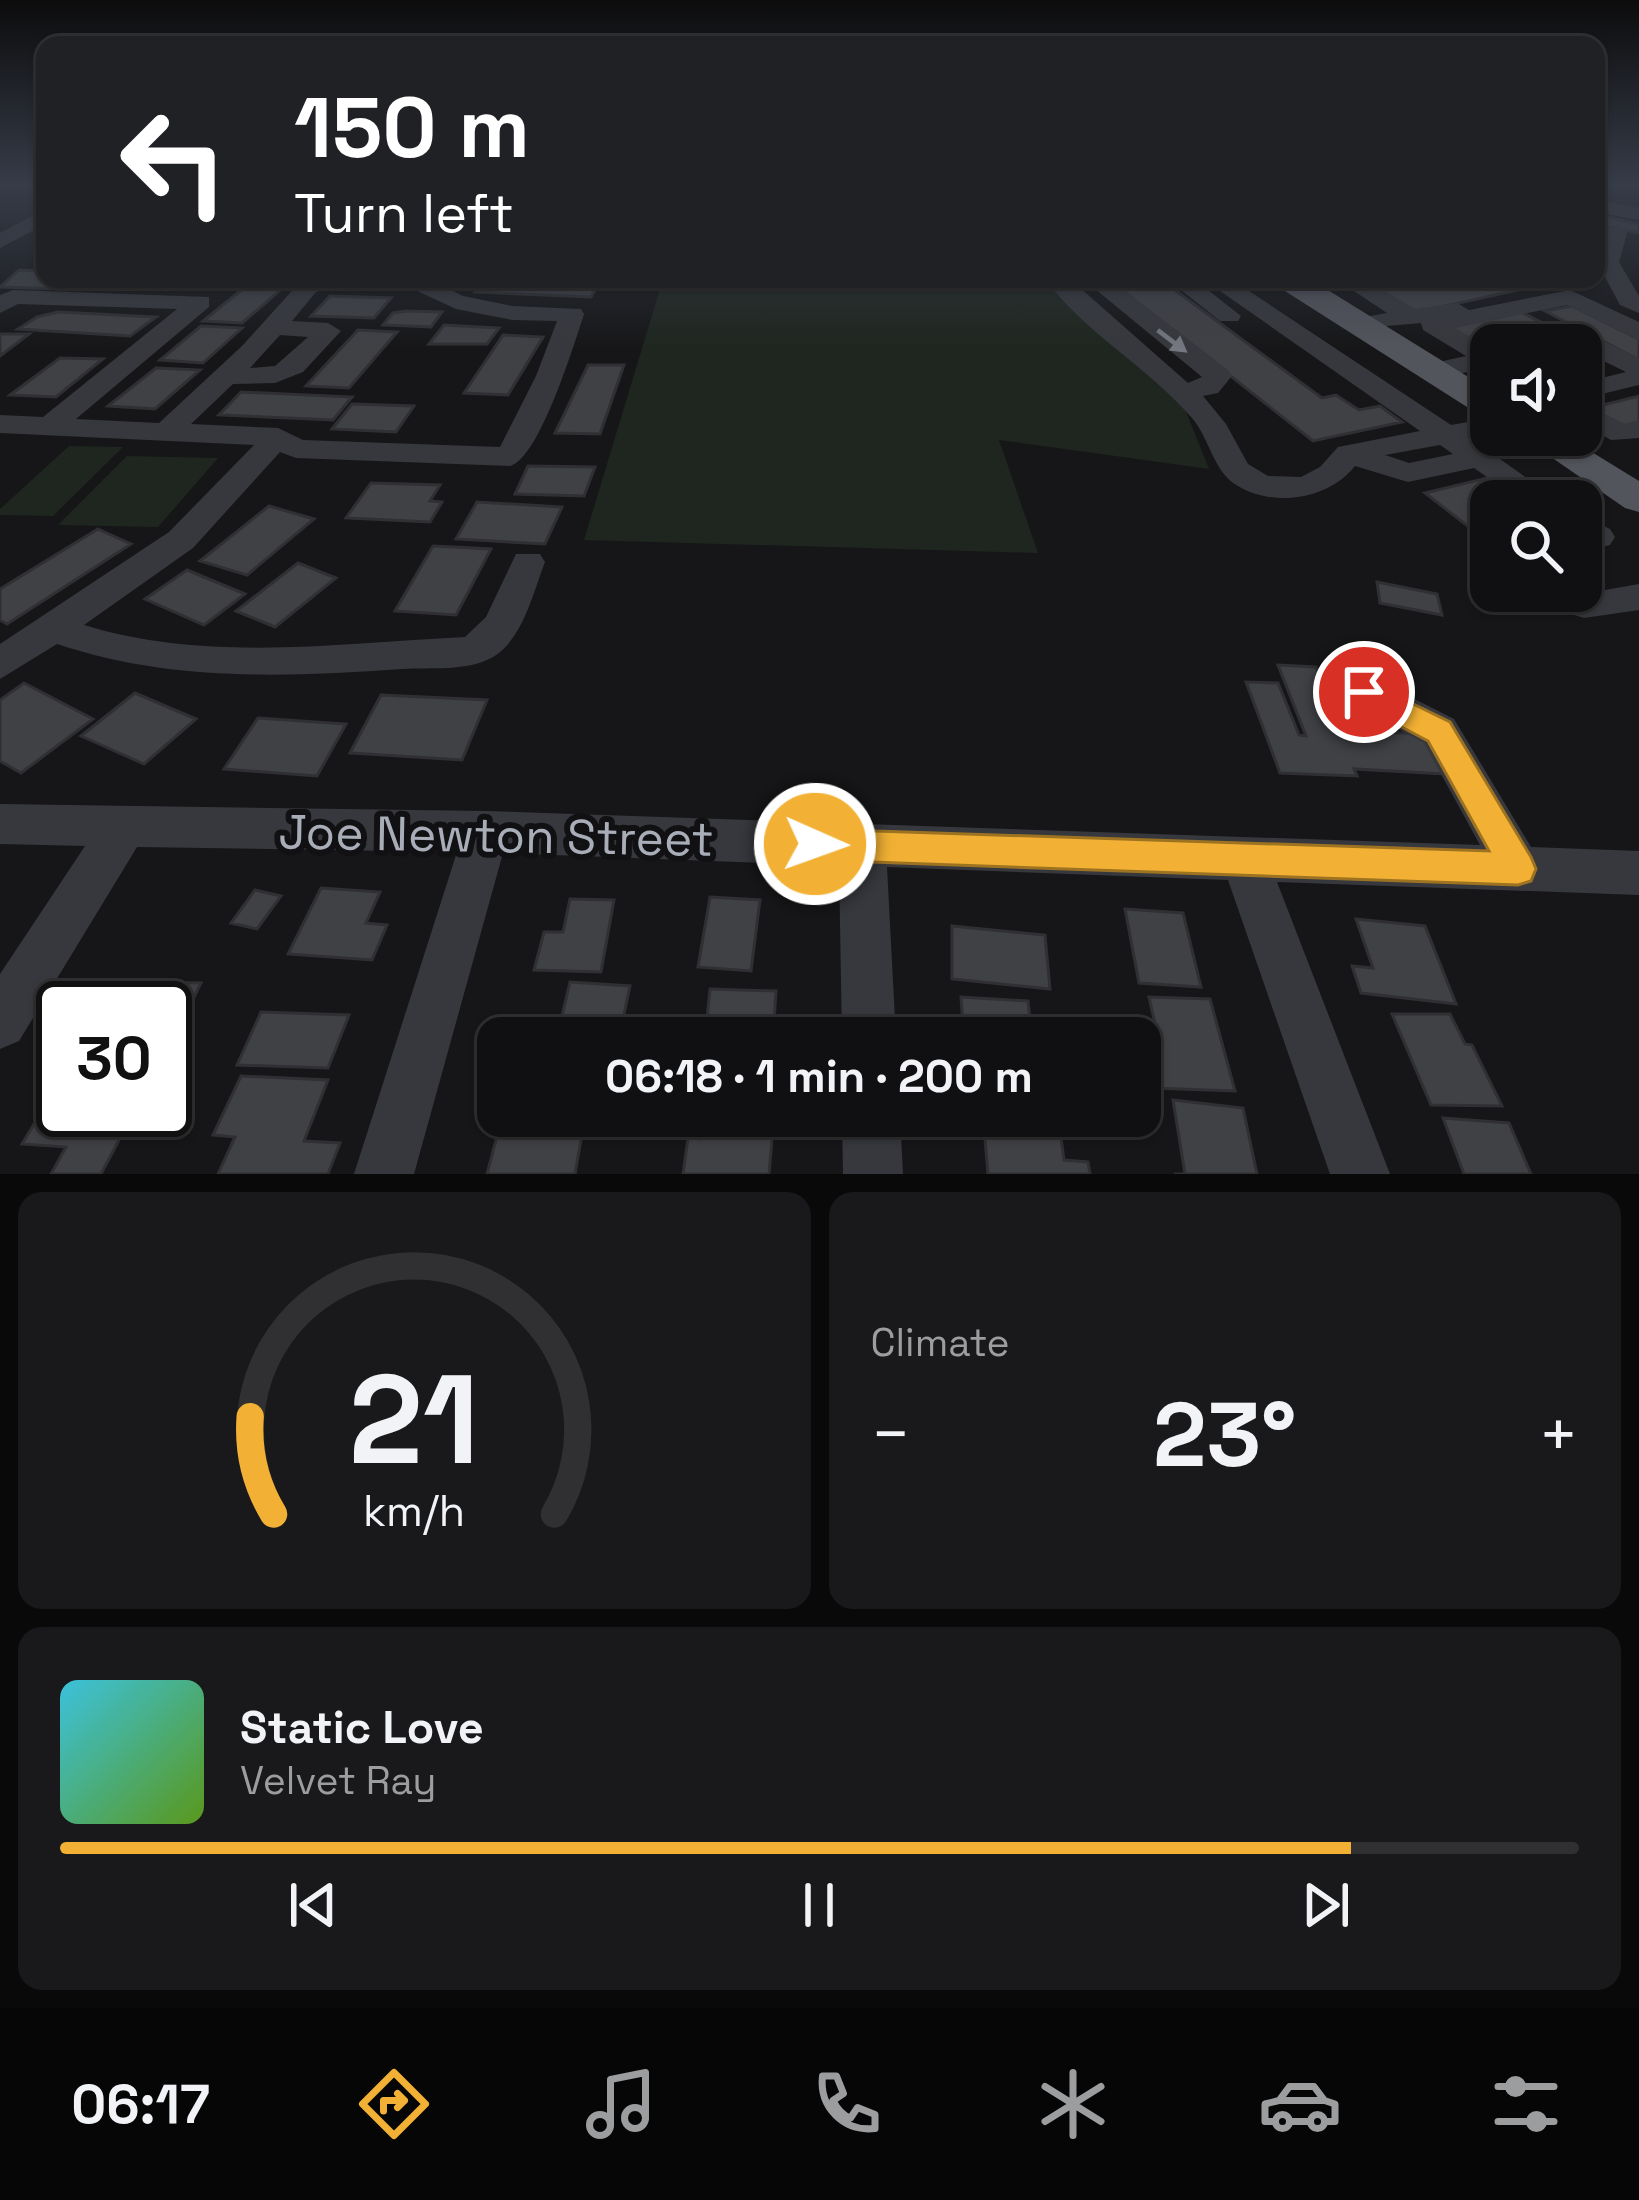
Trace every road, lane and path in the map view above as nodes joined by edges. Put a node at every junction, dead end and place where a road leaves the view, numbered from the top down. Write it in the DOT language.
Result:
graph roads {
  1 [pos="1639,258"];
  2 [pos="307,288"];
  3 [pos="431,288"];
  4 [pos="1067,288"];
  5 [pos="1106,288"];
  6 [pos="1193,288"];
  7 [pos="1227,288"];
  8 [pos="1306,288"];
  9 [pos="1363,288"];
  10 [pos="1567,288"];
  11 [pos="0,306"];
  12 [pos="1639,306"];
  13 [pos="1524,307"];
  14 [pos="1407,314"];
  15 [pos="1360,324"];
  16 [pos="1555,324"];
  17 [pos="273,327"];
  18 [pos="1639,332"];
  19 [pos="1470,348"];
  20 [pos="1602,351"];
  21 [pos="1470,364"];
  22 [pos="1436,371"];
  23 [pos="1639,373"];
  24 [pos="225,376"];
  25 [pos="1363,380"];
  26 [pos="1602,384"];
  27 [pos="1183,392"];
  28 [pos="1470,393"];
  29 [pos="1602,423"];
  30 [pos="1,424"];
  31 [pos="49,427"];
  32 [pos="1639,429"];
  33 [pos="1470,431"];
  34 [pos="165,433"];
  35 [pos="1445,436"];
  36 [pos="278,437"];
  37 [pos="1349,453"];
  38 [pos="1571,456"];
  39 [pos="1479,458"];
  40 [pos="1512,480"];
  41 [pos="1639,499"];
  42 [pos="528,562"];
  43 [pos="1639,597"];
  44 [pos="1602,602"];
  45 [pos="53,629"];
  46 [pos="1350,660"];
  47 [pos="0,664"];
  48 [pos="0,824"];
  49 [pos="123,828"];
  50 [pos="487,832"];
  51 [pos="862,846"];
  52 [pos="1245,861"];
  53 [pos="1518,869"];
  54 [pos="1639,874"];
  55 [pos="868,1017"];
  56 [pos="0,1022"];
  57 [pos="872,1137"];
  58 [pos="384,1174"];
  59 [pos="873,1174"];
  60 [pos="1360,1174"];
  1 -- 12 [label="street"];
  2 -- 17 [label="street"];
  3 -- 36 [label="street"];
  4 -- 27 [label="street"];
  5 -- 27 [label="street, one-way"];
  6 -- 25 [label="street"];
  7 -- 25 [label="street"];
  8 -- 15 [label="main road"];
  9 -- 14 [label="street"];
  10 -- 14 [label="street"];
  11 -- 31 [label="street"];
  13 -- 16 [label="street"];
  13 -- 18 [label="street"];
  13 -- 19 [label="street"];
  14 -- 15 [label="street"];
  15 -- 22 [label="main road"];
  17 -- 24 [label="street"];
  17 -- 24 [label="street"];
  20 -- 23 [label="street"];
  21 -- 22 [label="street"];
  22 -- 28 [label="main road"];
  23 -- 26 [label="street"];
  24 -- 34 [label="street"];
  25 -- 35 [label="street"];
  27 -- 37 [label="street"];
  29 -- 32 [label="street"];
  30 -- 31 [label="street"];
  31 -- 34 [label="street"];
  33 -- 35 [label="street"];
  34 -- 36 [label="street"];
  35 -- 37 [label="street"];
  35 -- 39 [label="street"];
  36 -- 45 [label="street"];
  37 -- 39 [label="street"];
  38 -- 41 [label="main road"];
  39 -- 40 [label="street"];
  42 -- 45 [label="street"];
  43 -- 44 [label="street"];
  45 -- 47 [label="street"];
  46 -- 53 [label="street"];
  48 -- 49 [label="street, Joe Newton Street"];
  49 -- 50 [label="street, Joe Newton Street"];
  49 -- 56 [label="street"];
  50 -- 51 [label="street, Joe Newton Street"];
  50 -- 58 [label="street"];
  51 -- 52 [label="street, Joe Newton Street"];
  51 -- 55 [label="street"];
  52 -- 53 [label="street, Joe Newton Street"];
  52 -- 60 [label="street"];
  53 -- 54 [label="street, Joe Newton Street"];
  57 -- 59 [label="street"];
}
